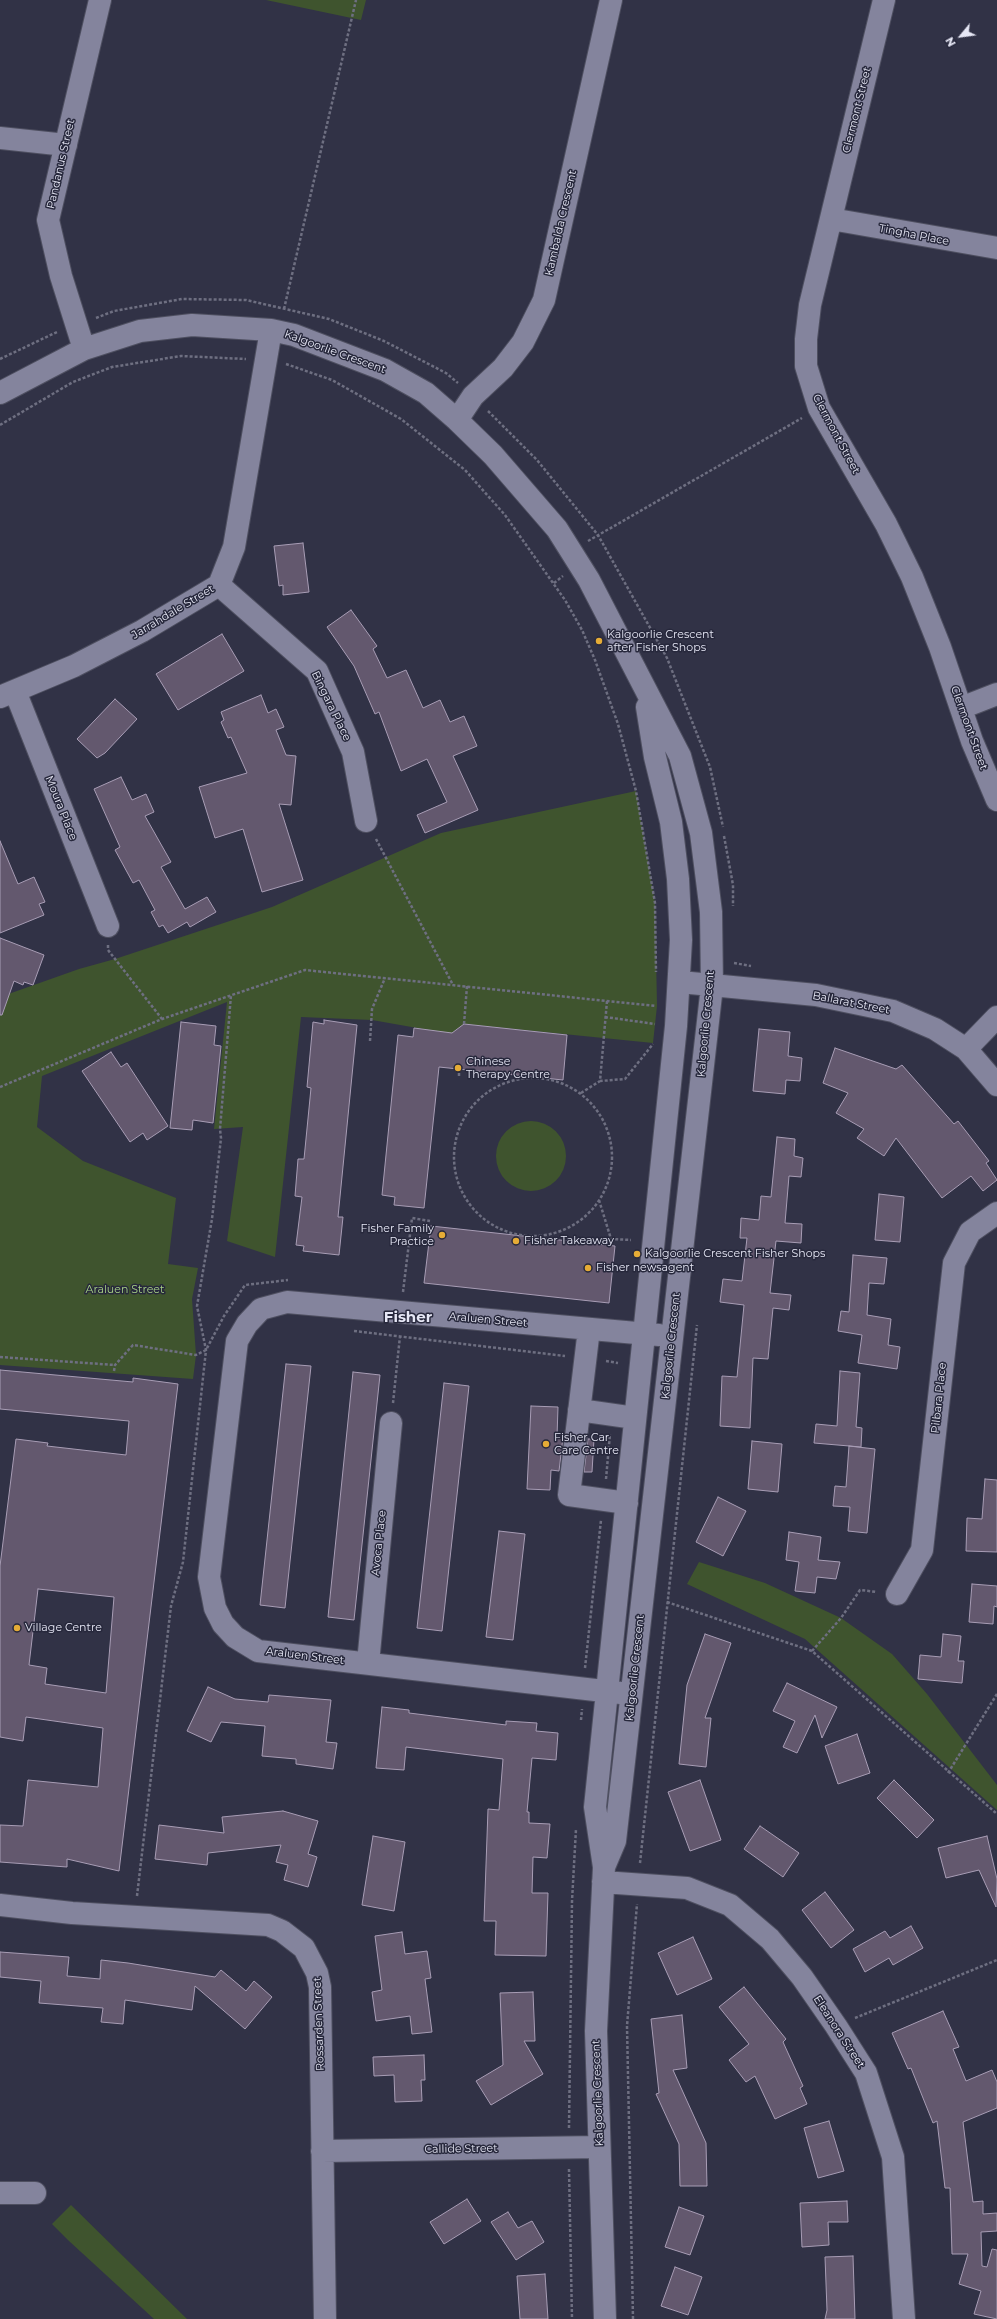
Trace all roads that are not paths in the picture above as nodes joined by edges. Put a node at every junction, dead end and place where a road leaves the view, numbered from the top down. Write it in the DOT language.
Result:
graph roads {
  1 [pos="100,0"];
  2 [pos="611,0"];
  3 [pos="884,0"];
  4 [pos="0,138"];
  5 [pos="66,145"];
  6 [pos="831,219"];
  7 [pos="997,248"];
  8 [pos="271,330"];
  9 [pos="84,350"];
  10 [pos="0,393"];
  11 [pos="457,420"];
  12 [pos="219,584"];
  13 [pos="644,690"];
  14 [pos="8,694"];
  15 [pos="997,694"];
  16 [pos="961,708"];
  17 [pos="997,800"];
  18 [pos="366,821"];
  19 [pos="108,926"];
  20 [pos="680,982"];
  21 [pos="712,986"];
  22 [pos="997,1017"];
  23 [pos="966,1049"];
  24 [pos="997,1085"];
  25 [pos="997,1214"];
  26 [pos="589,1329"];
  27 [pos="644,1334"];
  28 [pos="672,1337"];
  29 [pos="579,1410"];
  30 [pos="635,1418"];
  31 [pos="391,1423"];
  32 [pos="627,1503"];
  33 [pos="897,1594"];
  34 [pos="368,1663"];
  35 [pos="607,1692"];
  36 [pos="632,1694"];
  37 [pos="603,1874"];
  38 [pos="0,1905"];
  39 [pos="599,2147"];
  40 [pos="322,2151"];
  41 [pos="0,2193"];
  42 [pos="35,2193"];
  43 [pos="325,2319"];
  44 [pos="605,2319"];
  45 [pos="904,2319"];
  1 -- 5 [label="street, Pandanus Street"];
  2 -- 11 [label="street, Kambalda Crescent"];
  3 -- 6 [label="street, Clermont Street"];
  4 -- 5 [label="street"];
  5 -- 9 [label="street, Pandanus Street"];
  6 -- 7 [label="street, Tingha Place"];
  6 -- 16 [label="street, Clermont Street"];
  8 -- 9 [label="street, Kalgoorlie Crescent"];
  8 -- 11 [label="street, Kalgoorlie Crescent"];
  8 -- 12 [label="street, Jarrahdale Street"];
  9 -- 10 [label="street, Kalgoorlie Crescent"];
  11 -- 13 [label="street, Kalgoorlie Crescent"];
  12 -- 14 [label="street, Jarrahdale Street"];
  12 -- 18 [label="street, Bingara Place"];
  13 -- 20 [label="street, Kalgoorlie Crescent"];
  13 -- 21 [label="street, Kalgoorlie Crescent"];
  14 -- 19 [label="street, Moura Place"];
  15 -- 16 [label="street"];
  16 -- 17 [label="street, Clermont Street"];
  20 -- 21 [label="street, Ballarat Street"];
  20 -- 27 [label="street, Kalgoorlie Crescent"];
  21 -- 23 [label="street, Ballarat Street"];
  21 -- 28 [label="street, Kalgoorlie Crescent"];
  22 -- 23 [label="street"];
  23 -- 24 [label="street, Ballarat Street"];
  25 -- 33 [label="street, Pilbara Place"];
  26 -- 27 [label="street, Araluen Street"];
  26 -- 29 [label="street"];
  26 -- 34 [label="street, Araluen Street"];
  27 -- 28 [label="street, Araluen Street"];
  27 -- 30 [label="street, Kalgoorlie Crescent"];
  28 -- 36 [label="street, Kalgoorlie Crescent"];
  29 -- 30 [label="street"];
  29 -- 32 [label="street"];
  30 -- 32 [label="street, Kalgoorlie Crescent"];
  31 -- 34 [label="street, Avoca Place"];
  32 -- 35 [label="street, Kalgoorlie Crescent"];
  34 -- 35 [label="street, Araluen Street"];
  35 -- 36 [label="street, Araluen Street"];
  35 -- 37 [label="street, Kalgoorlie Crescent"];
  36 -- 37 [label="street, Kalgoorlie Crescent"];
  37 -- 39 [label="street, Kalgoorlie Crescent"];
  37 -- 45 [label="street, Eleanora Street"];
  38 -- 40 [label="street, Rossarden Street"];
  39 -- 40 [label="street, Callide Street"];
  39 -- 44 [label="street, Kalgoorlie Crescent"];
  40 -- 43 [label="street, Rossarden Street"];
  41 -- 42 [label="street"];
}
